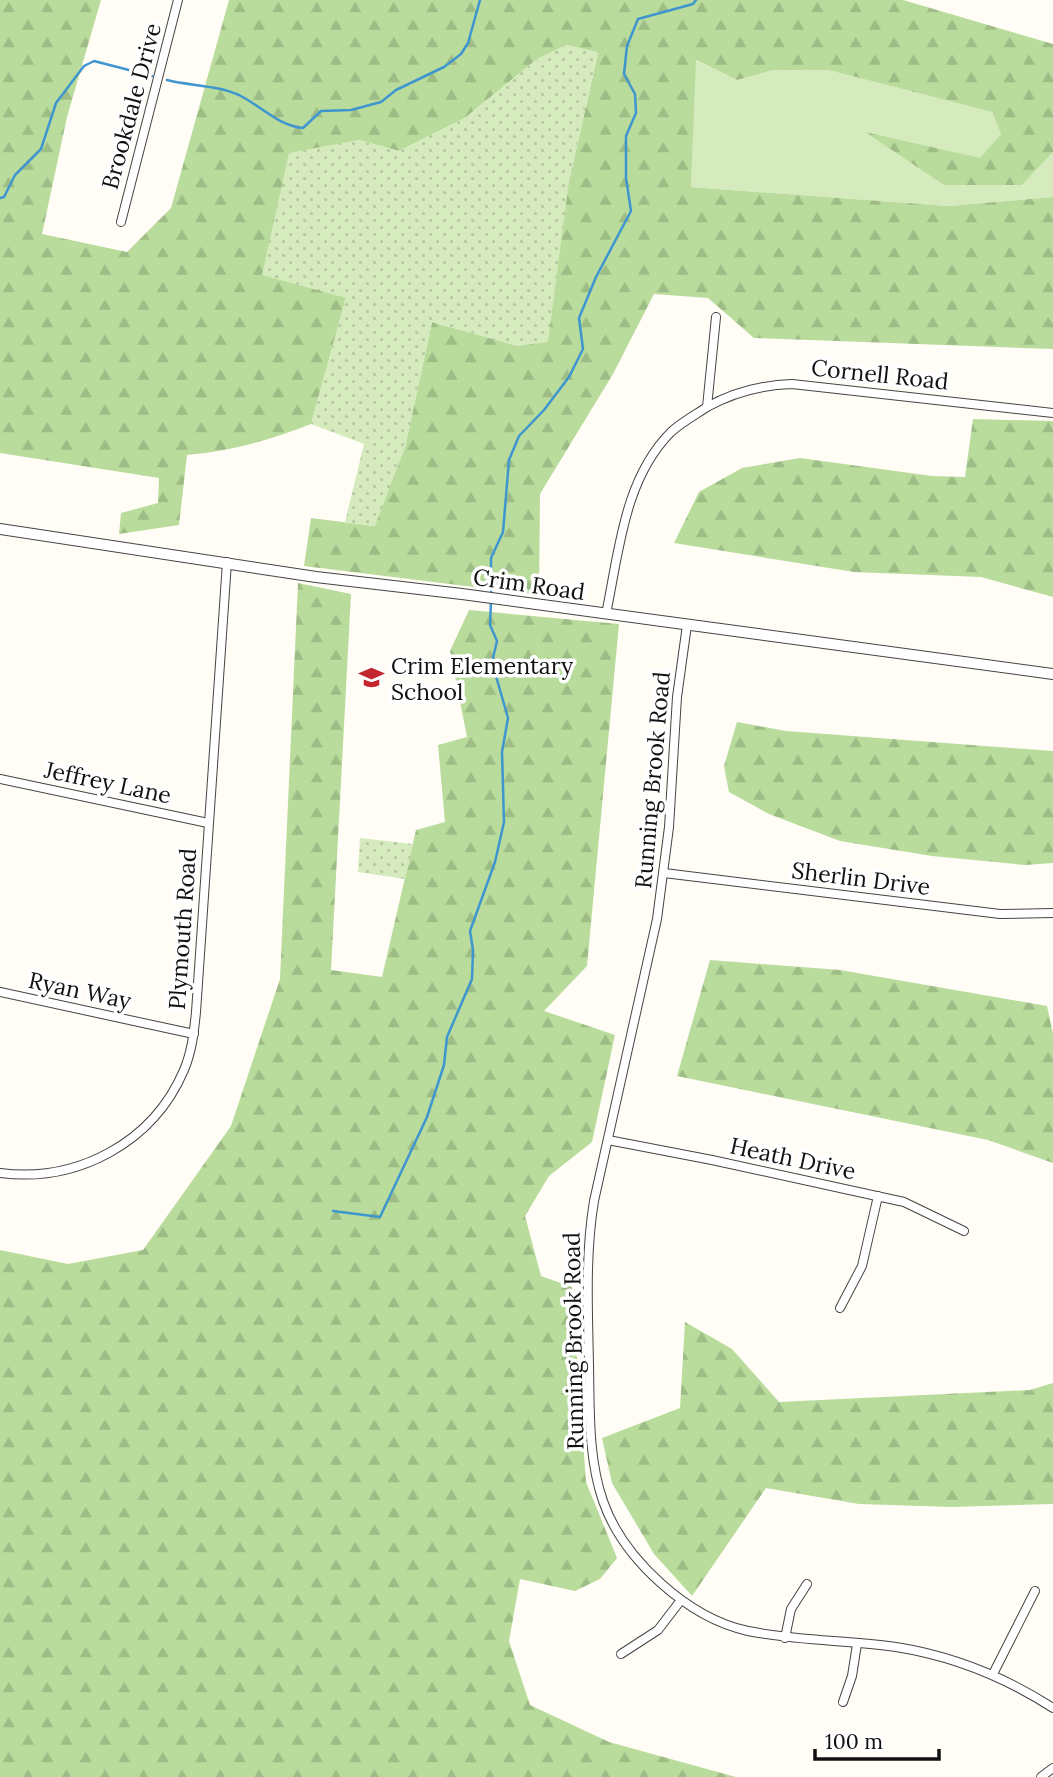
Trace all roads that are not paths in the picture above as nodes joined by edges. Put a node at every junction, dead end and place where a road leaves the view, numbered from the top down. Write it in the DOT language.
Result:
graph roads {
  1 [pos="178,0"];
  2 [pos="121,222"];
  3 [pos="716,317"];
  4 [pos="707,407"];
  5 [pos="1053,413"];
  6 [pos="0,529"];
  7 [pos="227,562"];
  8 [pos="606,614"];
  9 [pos="687,625"];
  10 [pos="1053,674"];
  11 [pos="0,779"];
  12 [pos="208,823"];
  13 [pos="664,873"];
  14 [pos="1053,913"];
  15 [pos="0,992"];
  16 [pos="194,1034"];
  17 [pos="608,1140"];
  18 [pos="0,1172"];
  19 [pos="878,1196"];
  20 [pos="964,1231"];
  21 [pos="840,1307"];
  22 [pos="807,1584"];
  23 [pos="1035,1591"];
  24 [pos="681,1600"];
  25 [pos="785,1638"];
  26 [pos="857,1644"];
  27 [pos="621,1654"];
  28 [pos="993,1674"];
  29 [pos="843,1702"];
  30 [pos="1053,1708"];
  31 [pos="1053,1768"];
  32 [pos="1041,1777"];
  1 -- 2 [label="street, Brookdale Drive"];
  3 -- 4 [label="street"];
  4 -- 5 [label="street, Cornell Road"];
  4 -- 8 [label="street, Cornell Road"];
  6 -- 7 [label="street, Crim Road"];
  7 -- 8 [label="street, Crim Road"];
  7 -- 12 [label="street, Plymouth Road"];
  8 -- 9 [label="street, Crim Road"];
  9 -- 10 [label="street, Crim Road"];
  9 -- 13 [label="street, Running Brook Road"];
  11 -- 12 [label="street, Jeffrey Lane"];
  12 -- 16 [label="street, Plymouth Road"];
  13 -- 14 [label="street, Sherlin Drive"];
  13 -- 17 [label="street, Running Brook Road"];
  15 -- 16 [label="street, Ryan Way"];
  16 -- 18 [label="street, Plymouth Road"];
  17 -- 19 [label="street, Heath Drive"];
  17 -- 24 [label="street, Running Brook Road"];
  19 -- 20 [label="street, Heath Drive"];
  19 -- 21 [label="street"];
  22 -- 25 [label="street"];
  23 -- 28 [label="street"];
  24 -- 25 [label="street, Running Brook Road"];
  24 -- 27 [label="street"];
  25 -- 26 [label="street, Running Brook Road"];
  26 -- 28 [label="street, Running Brook Road"];
  26 -- 29 [label="street"];
  28 -- 30 [label="street, Running Brook Road"];
  31 -- 32 [label="street"];
}
